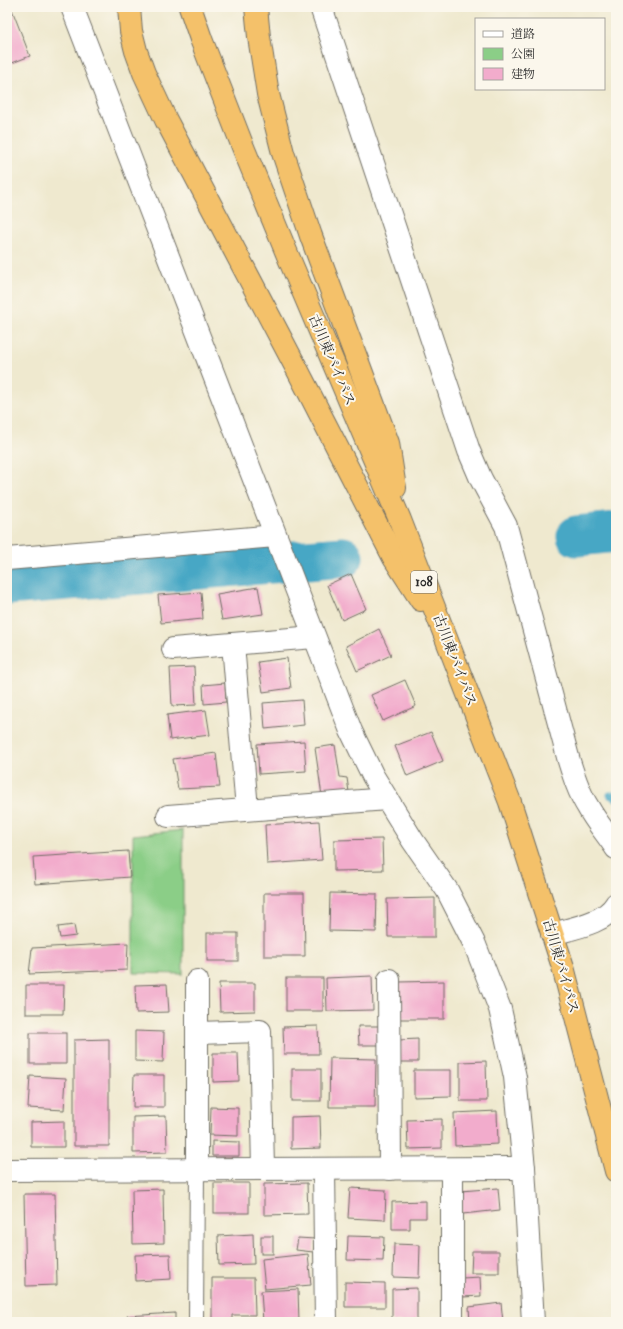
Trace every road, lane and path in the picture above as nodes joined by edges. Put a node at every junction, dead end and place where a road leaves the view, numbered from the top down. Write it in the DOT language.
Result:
graph roads {
  1 [pos="72,7"];
  2 [pos="129,7"];
  3 [pos="190,7"];
  4 [pos="256,7"];
  5 [pos="321,7"];
  6 [pos="400,520"];
  7 [pos="278,544"];
  8 [pos="7,559"];
  9 [pos="314,637"];
  10 [pos="233,644"];
  11 [pos="449,645"];
  12 [pos="173,649"];
  13 [pos="388,799"];
  14 [pos="247,810"];
  15 [pos="168,816"];
  16 [pos="616,848"];
  17 [pos="616,904"];
  18 [pos="552,934"];
  19 [pos="389,980"];
  20 [pos="197,981"];
  21 [pos="198,1033"];
  22 [pos="524,1168"];
  23 [pos="198,1169"];
  24 [pos="262,1169"];
  25 [pos="324,1169"];
  26 [pos="390,1169"];
  27 [pos="452,1169"];
  28 [pos="7,1170"];
  29 [pos="616,1171"];
  30 [pos="196,1322"];
  31 [pos="326,1322"];
  32 [pos="452,1322"];
  33 [pos="533,1322"];
  1 -- 7 [label="street"];
  2 -- 11 [label="highway"];
  3 -- 6 [label="highway, 古川東バイパス / 108"];
  4 -- 6 [label="highway"];
  5 -- 16 [label="street"];
  6 -- 11 [label="highway, 古川東バイパス / 108"];
  7 -- 8 [label="street"];
  7 -- 9 [label="street"];
  9 -- 10 [label="street"];
  9 -- 13 [label="street"];
  10 -- 12 [label="street"];
  10 -- 14 [label="street"];
  11 -- 18 [label="highway, 古川東バイパス / 108"];
  13 -- 14 [label="street"];
  13 -- 22 [label="street"];
  14 -- 15 [label="street"];
  17 -- 18 [label="street"];
  18 -- 29 [label="highway, 古川東バイパス / 108"];
  19 -- 26 [label="street"];
  20 -- 21 [label="street"];
  21 -- 23 [label="street"];
  21 -- 24 [label="street"];
  22 -- 27 [label="street"];
  22 -- 33 [label="street"];
  23 -- 24 [label="street"];
  23 -- 28 [label="street"];
  23 -- 30 [label="lane"];
  24 -- 25 [label="street"];
  25 -- 26 [label="street"];
  25 -- 31 [label="street"];
  26 -- 27 [label="street"];
  27 -- 32 [label="street"];
}
